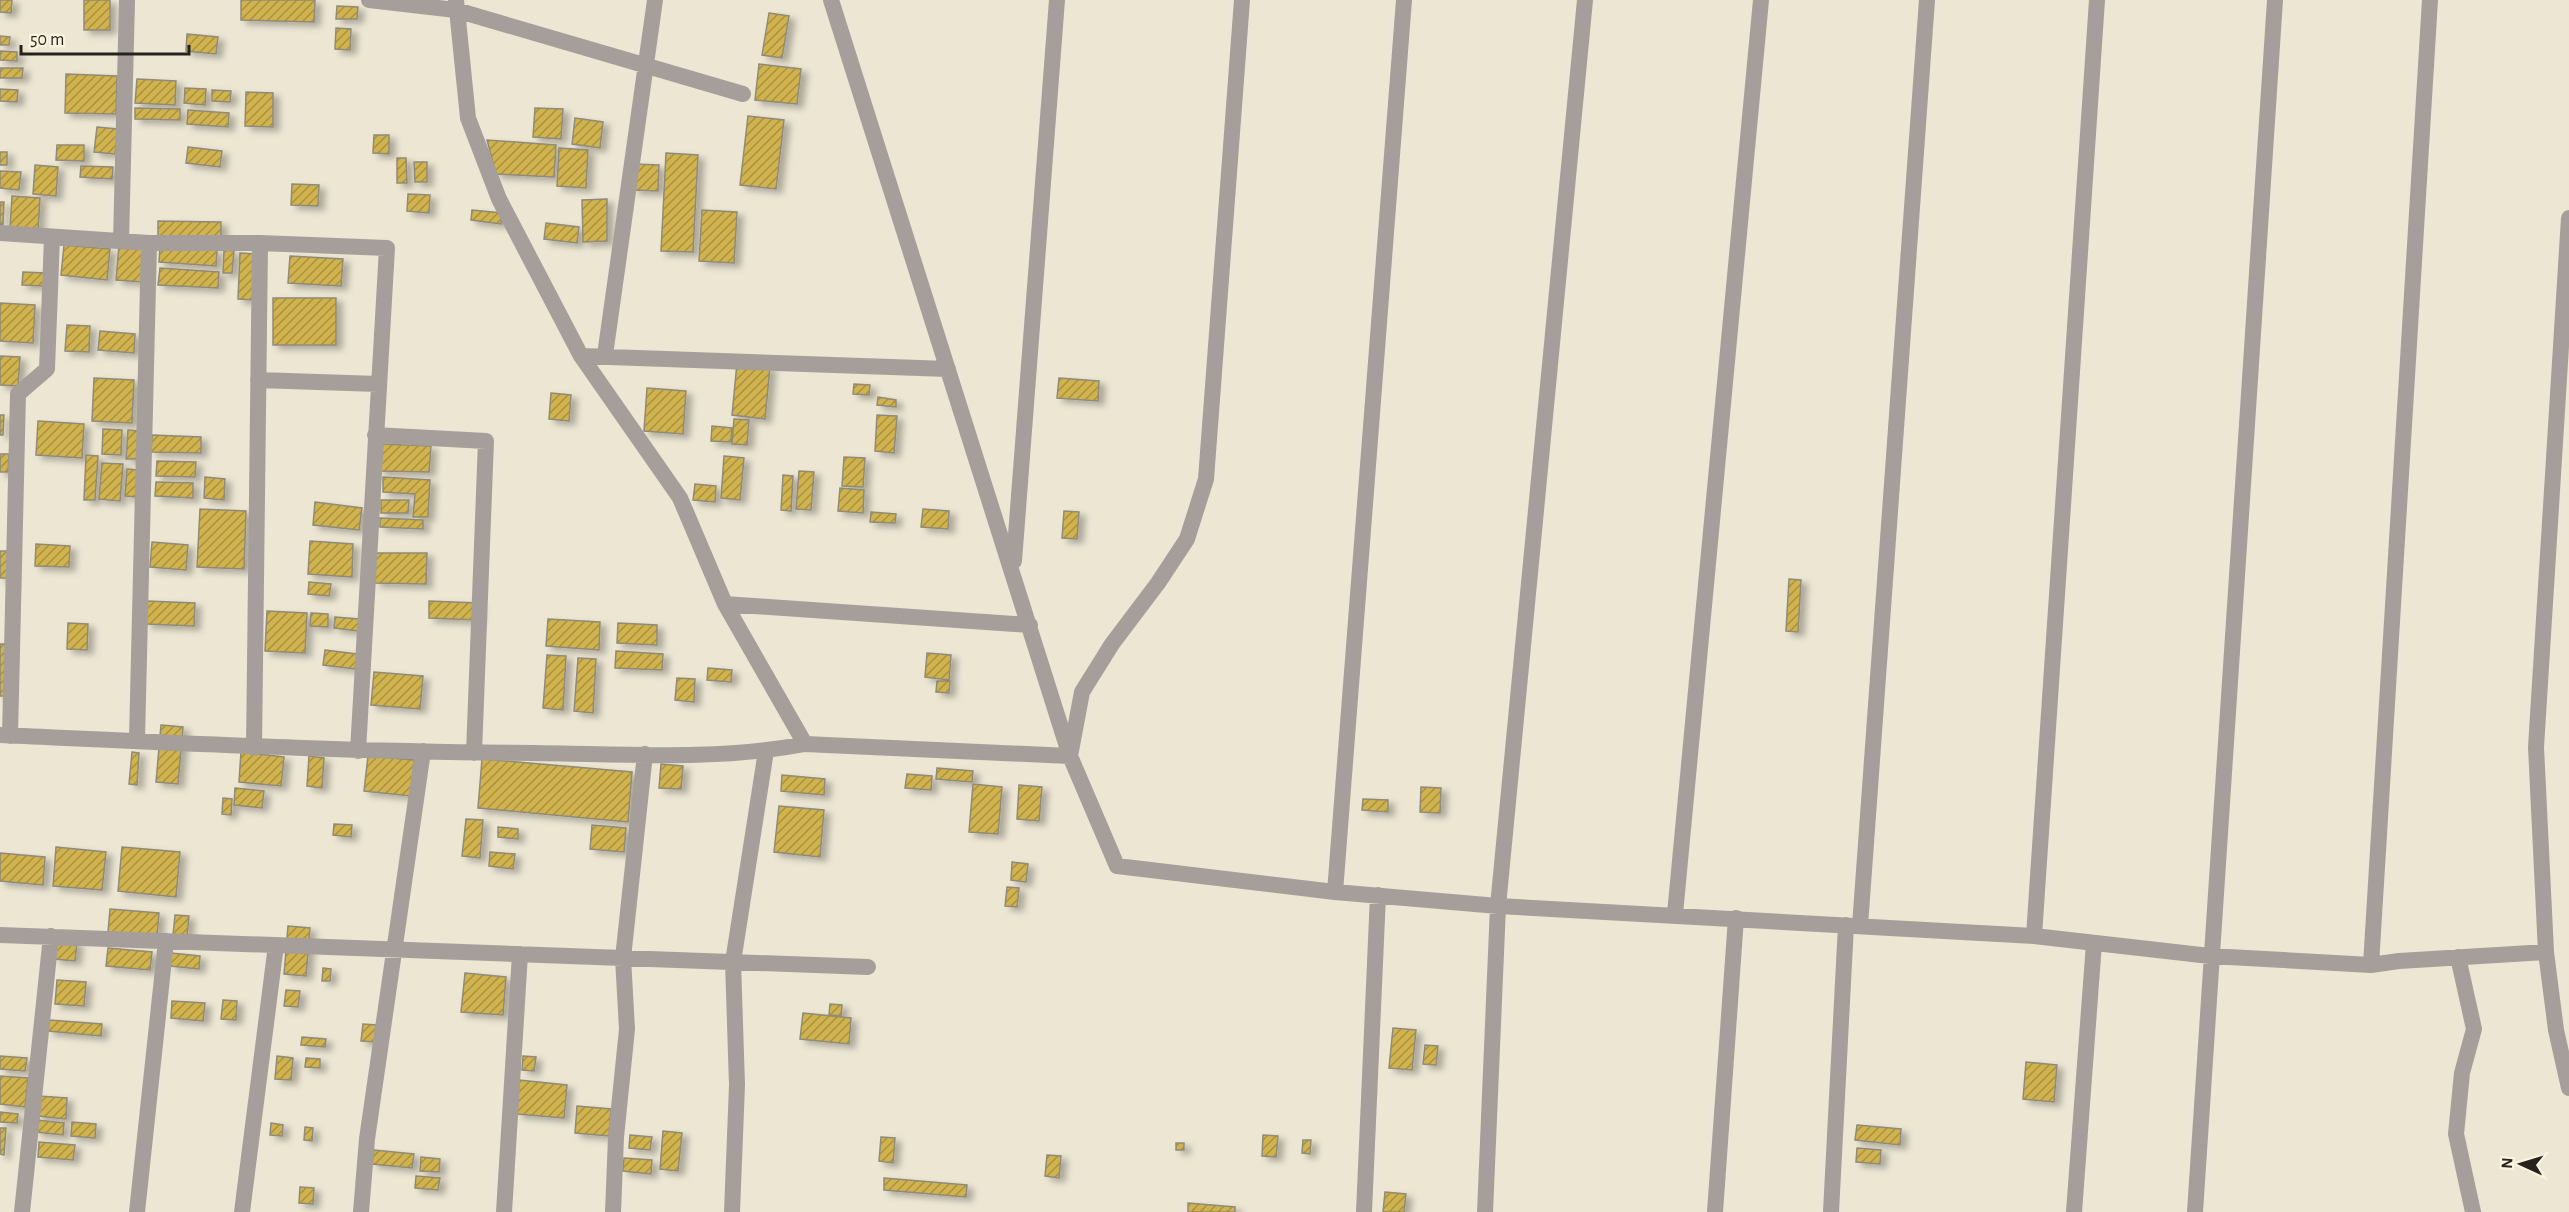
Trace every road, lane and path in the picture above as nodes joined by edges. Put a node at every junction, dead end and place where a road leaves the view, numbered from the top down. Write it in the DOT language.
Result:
graph roads {
  1 [pos="127,0"];
  2 [pos="369,0"];
  3 [pos="655,0"];
  4 [pos="831,0"];
  5 [pos="1057,0"];
  6 [pos="1242,0"];
  7 [pos="1404,0"];
  8 [pos="1585,0"];
  9 [pos="1761,0"];
  10 [pos="1927,0"];
  11 [pos="2097,0"];
  12 [pos="2275,0"];
  13 [pos="2430,0"];
  14 [pos="456,5"];
  15 [pos="646,67"];
  16 [pos="743,94"];
  17 [pos="2569,218"];
  18 [pos="0,234"];
  19 [pos="52,237"];
  20 [pos="121,241"];
  21 [pos="149,243"];
  22 [pos="260,243"];
  23 [pos="605,355"];
  24 [pos="581,356"];
  25 [pos="948,369"];
  26 [pos="258,380"];
  27 [pos="378,384"];
  28 [pos="375,435"];
  29 [pos="1013,572"];
  30 [pos="725,604"];
  31 [pos="1030,625"];
  32 [pos="5,735"];
  33 [pos="137,739"];
  34 [pos="805,744"];
  35 [pos="254,748"];
  36 [pos="358,751"];
  37 [pos="423,751"];
  38 [pos="766,751"];
  39 [pos="474,753"];
  40 [pos="645,754"];
  41 [pos="1071,756"];
  42 [pos="1335,892"];
  43 [pos="1378,895"];
  44 [pos="1498,906"];
  45 [pos="1675,914"];
  46 [pos="1736,918"];
  47 [pos="1853,925"];
  48 [pos="0,934"];
  49 [pos="51,936"];
  50 [pos="2034,936"];
  51 [pos="166,941"];
  52 [pos="2094,943"];
  53 [pos="276,945"];
  54 [pos="396,950"];
  55 [pos="2546,952"];
  56 [pos="520,954"];
  57 [pos="2210,956"];
  58 [pos="2458,957"];
  59 [pos="624,958"];
  60 [pos="733,962"];
  61 [pos="2371,965"];
  62 [pos="868,967"];
  63 [pos="2569,1088"];
  64 [pos="22,1212"];
  65 [pos="137,1212"];
  66 [pos="242,1212"];
  67 [pos="361,1212"];
  68 [pos="504,1212"];
  69 [pos="613,1212"];
  70 [pos="732,1212"];
  71 [pos="1364,1212"];
  72 [pos="1485,1212"];
  73 [pos="1715,1212"];
  74 [pos="1831,1212"];
  75 [pos="2074,1212"];
  76 [pos="2195,1212"];
  77 [pos="2473,1212"];
  1 -- 20 [label="street"];
  2 -- 14 [label="street"];
  3 -- 15 [label="street"];
  4 -- 25 [label="street"];
  5 -- 29 [label="street"];
  6 -- 41 [label="street"];
  7 -- 42 [label="street"];
  8 -- 44 [label="street"];
  9 -- 45 [label="street"];
  10 -- 47 [label="street"];
  11 -- 50 [label="street"];
  12 -- 57 [label="street"];
  13 -- 61 [label="street"];
  14 -- 15 [label="street"];
  14 -- 24 [label="street"];
  15 -- 16 [label="street"];
  15 -- 23 [label="street"];
  17 -- 55 [label="street"];
  18 -- 19 [label="street"];
  19 -- 20 [label="street"];
  19 -- 32 [label="street"];
  20 -- 21 [label="street"];
  21 -- 22 [label="street"];
  21 -- 33 [label="street"];
  22 -- 26 [label="street"];
  22 -- 27 [label="street"];
  23 -- 24 [label="street"];
  23 -- 25 [label="street"];
  24 -- 30 [label="street"];
  25 -- 29 [label="street"];
  26 -- 27 [label="street"];
  26 -- 35 [label="street"];
  27 -- 28 [label="street"];
  28 -- 36 [label="street"];
  28 -- 39 [label="street"];
  29 -- 31 [label="street"];
  30 -- 31 [label="street"];
  30 -- 34 [label="street"];
  31 -- 41 [label="street"];
  32 -- 33 [label="street"];
  33 -- 35 [label="street"];
  34 -- 38 [label="street"];
  34 -- 41 [label="street"];
  35 -- 36 [label="street"];
  36 -- 37 [label="street"];
  37 -- 39 [label="street"];
  37 -- 54 [label="street"];
  38 -- 40 [label="street"];
  38 -- 60 [label="street"];
  39 -- 40 [label="street"];
  40 -- 59 [label="street"];
  41 -- 42 [label="street"];
  42 -- 43 [label="street"];
  43 -- 44 [label="street"];
  43 -- 71 [label="street"];
  44 -- 45 [label="street"];
  44 -- 72 [label="street"];
  45 -- 46 [label="street"];
  46 -- 47 [label="street"];
  46 -- 73 [label="street"];
  47 -- 50 [label="street"];
  47 -- 74 [label="street"];
  48 -- 49 [label="street"];
  49 -- 51 [label="street"];
  49 -- 64 [label="street"];
  50 -- 52 [label="street"];
  51 -- 53 [label="street"];
  51 -- 65 [label="street"];
  52 -- 57 [label="street"];
  52 -- 75 [label="street"];
  53 -- 54 [label="street"];
  53 -- 66 [label="street"];
  54 -- 56 [label="street"];
  54 -- 67 [label="street"];
  55 -- 58 [label="street"];
  55 -- 63 [label="street"];
  56 -- 59 [label="street"];
  56 -- 68 [label="street"];
  57 -- 61 [label="street"];
  57 -- 76 [label="street"];
  58 -- 61 [label="street"];
  58 -- 77 [label="street"];
  59 -- 60 [label="street"];
  59 -- 69 [label="street"];
  60 -- 62 [label="street"];
  60 -- 70 [label="street"];
}
